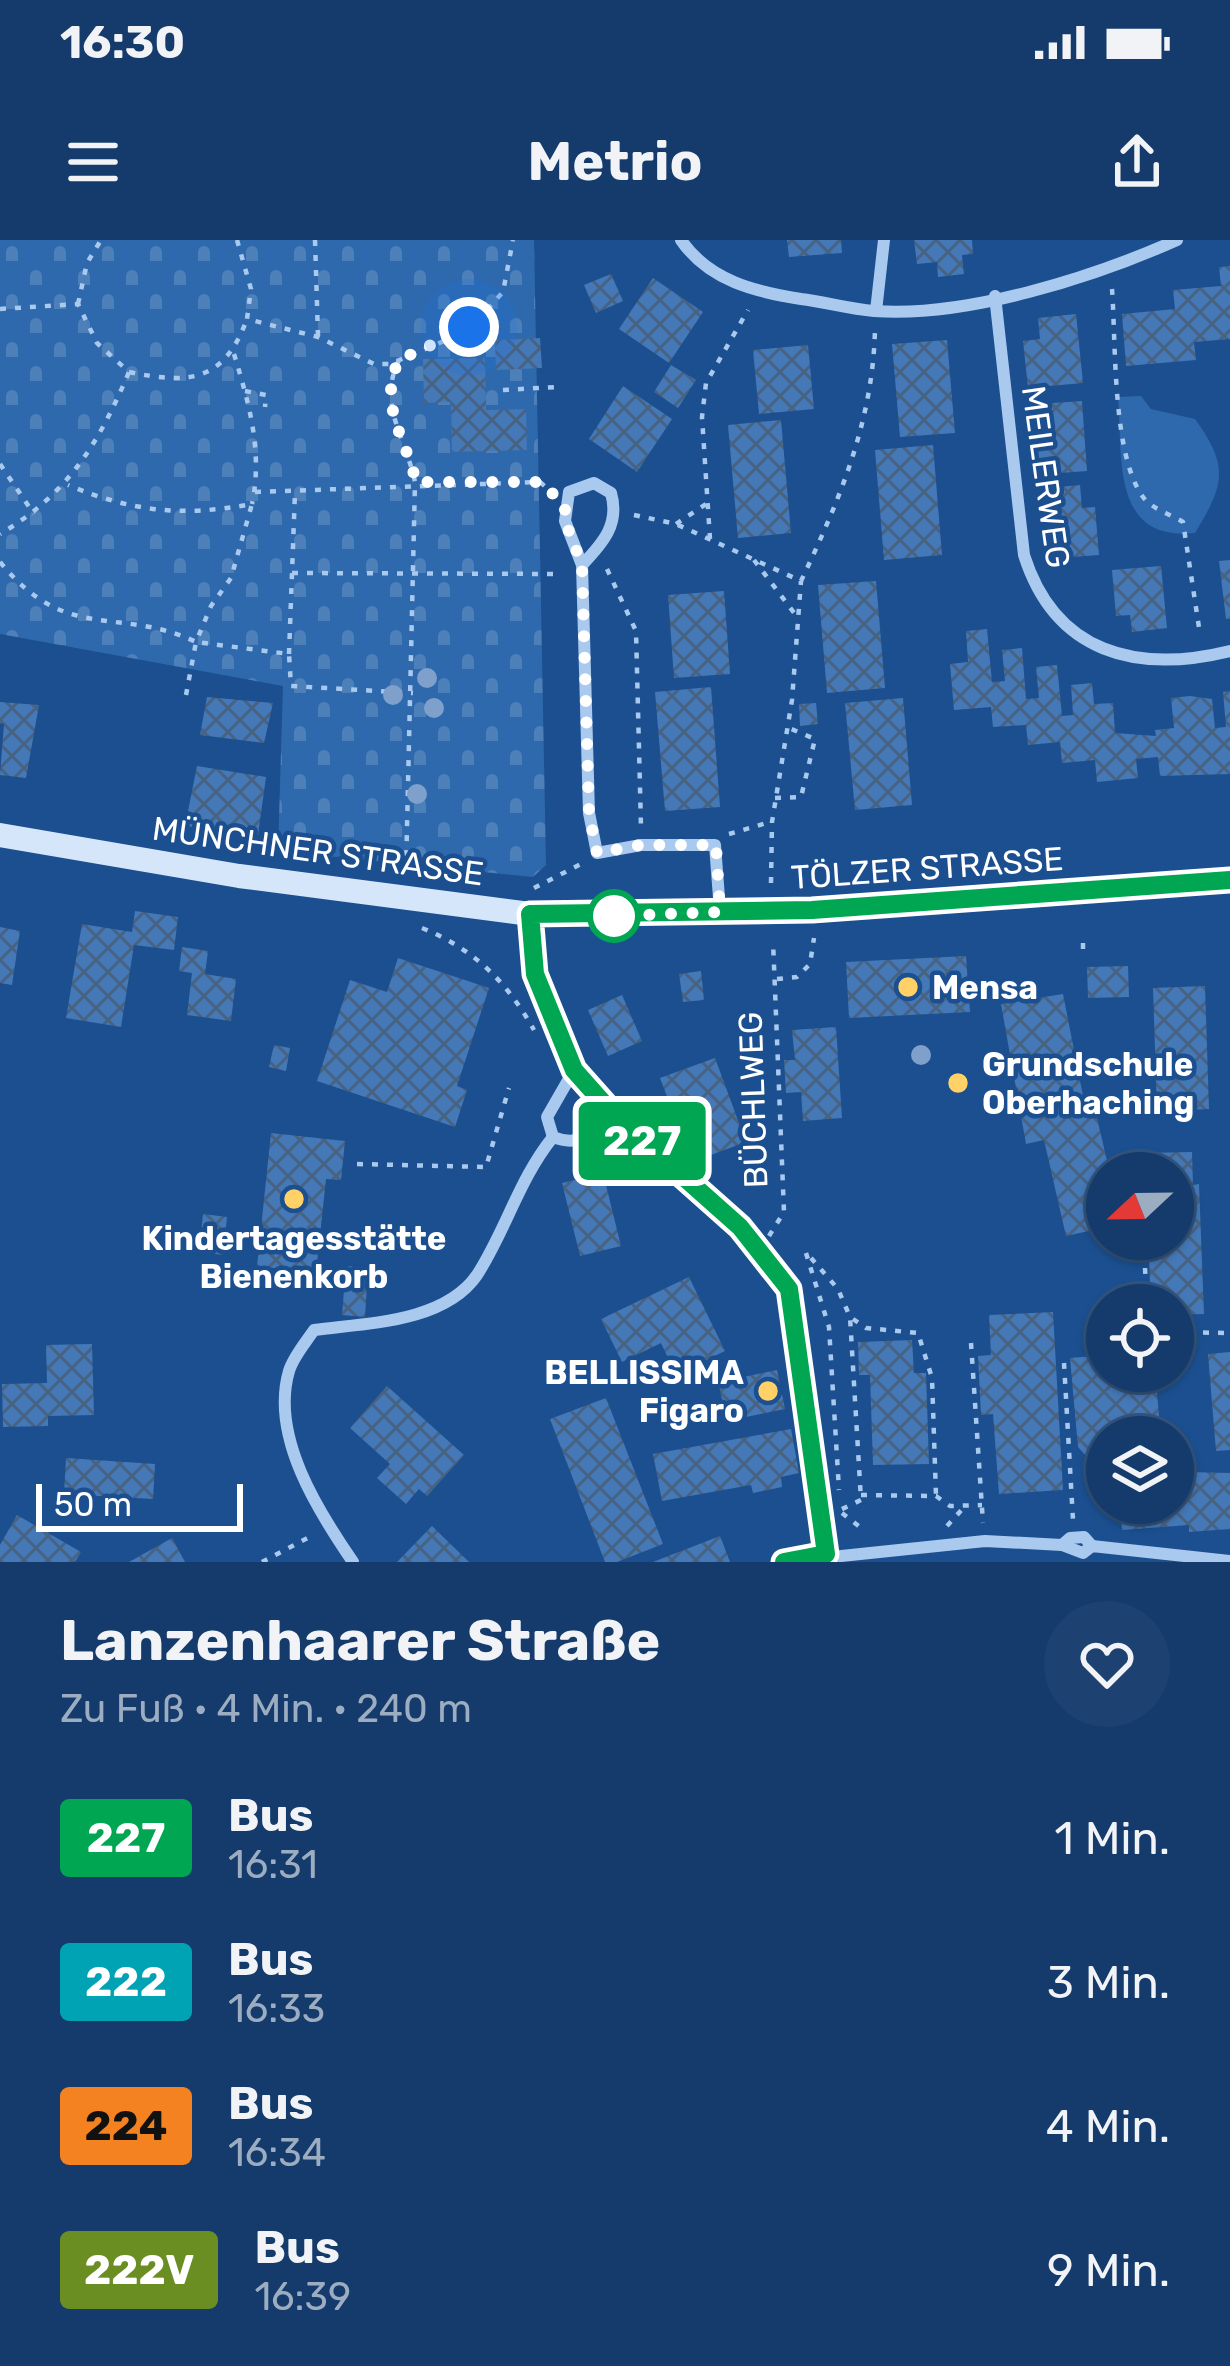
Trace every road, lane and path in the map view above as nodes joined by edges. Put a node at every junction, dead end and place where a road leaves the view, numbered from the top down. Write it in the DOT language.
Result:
graph roads {
  1 [pos="101,240"];
  2 [pos="238,240"];
  3 [pos="315,240"];
  4 [pos="513,240"];
  5 [pos="681,240"];
  6 [pos="884,240"];
  7 [pos="1177,240"];
  8 [pos="1110,266"];
  9 [pos="756,293"];
  10 [pos="995,296"];
  11 [pos="78,304"];
  12 [pos="0,309"];
  13 [pos="876,311"];
  14 [pos="247,319"];
  15 [pos="318,337"];
  16 [pos="234,354"];
  17 [pos="399,360"];
  18 [pos="129,372"];
  19 [pos="558,386"];
  20 [pos="503,390"];
  21 [pos="245,391"];
  22 [pos="265,407"];
  23 [pos="0,464"];
  24 [pos="416,482"];
  25 [pos="68,485"];
  26 [pos="295,490"];
  27 [pos="255,492"];
  28 [pos="252,504"];
  29 [pos="706,504"];
  30 [pos="565,505"];
  31 [pos="617,512"];
  32 [pos="34,514"];
  33 [pos="676,524"];
  34 [pos="0,534"];
  35 [pos="710,539"];
  36 [pos="604,542"];
  37 [pos="753,558"];
  38 [pos="0,562"];
  39 [pos="582,570"];
  40 [pos="292,573"];
  41 [pos="415,574"];
  42 [pos="801,580"];
  43 [pos="798,618"];
  44 [pos="196,642"];
  45 [pos="1230,651"];
  46 [pos="289,654"];
  47 [pos="1204,657"];
  48 [pos="413,693"];
  49 [pos="186,695"];
  50 [pos="788,728"];
  51 [pos="776,799"];
  52 [pos="772,822"];
  53 [pos="0,835"];
  54 [pos="728,835"];
  55 [pos="641,845"];
  56 [pos="597,853"];
  57 [pos="406,878"];
  58 [pos="1230,880"];
  59 [pos="772,888"];
  60 [pos="527,904"];
  61 [pos="720,912"];
  62 [pos="628,916"];
  63 [pos="414,925"];
  64 [pos="773,941"];
  65 [pos="814,949"];
  66 [pos="777,979"];
  67 [pos="553,1027"];
  68 [pos="574,1070"];
  69 [pos="509,1088"];
  70 [pos="614,1115"];
  71 [pos="554,1137"];
  72 [pos="357,1164"];
  73 [pos="760,1251"];
  74 [pos="1145,1268"];
  75 [pos="1146,1284"];
  76 [pos="850,1317"];
  77 [pos="1194,1333"];
  78 [pos="1230,1334"];
  79 [pos="971,1343"];
  80 [pos="1064,1363"];
  81 [pos="861,1495"];
  82 [pos="936,1496"];
  83 [pos="982,1504"];
  84 [pos="966,1505"];
  85 [pos="855,1506"];
  86 [pos="329,1527"];
  87 [pos="944,1529"];
  88 [pos="878,1532"];
  89 [pos="985,1541"];
  90 [pos="1068,1541"];
  91 [pos="826,1554"];
  92 [pos="1230,1561"];
  93 [pos="262,1562"];
  94 [pos="353,1562"];
  95 [pos="784,1562"];
  1 -- 11 [label="path"];
  2 -- 14 [label="path"];
  3 -- 15 [label="path"];
  4 -- 17 [label="path"];
  5 -- 9 [label="street"];
  6 -- 13 [label="street"];
  7 -- 8 [label="street"];
  8 -- 10 [label="street"];
  8 -- 47 [label="path"];
  9 -- 13 [label="street"];
  9 -- 29 [label="path"];
  10 -- 13 [label="street"];
  10 -- 47 [label="street, MEILERWEG"];
  11 -- 12 [label="path"];
  11 -- 18 [label="path"];
  13 -- 42 [label="path"];
  14 -- 15 [label="path"];
  14 -- 16 [label="path"];
  15 -- 17 [label="path"];
  16 -- 18 [label="path"];
  16 -- 21 [label="path"];
  17 -- 24 [label="path"];
  18 -- 25 [label="path"];
  19 -- 20 [label="path"];
  21 -- 22 [label="path"];
  21 -- 27 [label="path"];
  23 -- 32 [label="path"];
  24 -- 26 [label="path"];
  24 -- 30 [label="path"];
  24 -- 41 [label="path"];
  25 -- 28 [label="path"];
  25 -- 32 [label="path"];
  26 -- 27 [label="path"];
  26 -- 40 [label="path"];
  27 -- 28 [label="path"];
  28 -- 44 [label="path"];
  29 -- 33 [label="path"];
  29 -- 35 [label="path"];
  30 -- 31 [label="street"];
  30 -- 39 [label="street"];
  31 -- 33 [label="path"];
  31 -- 36 [label="street"];
  32 -- 34 [label="path"];
  33 -- 35 [label="path"];
  35 -- 37 [label="path"];
  36 -- 39 [label="street"];
  36 -- 55 [label="path"];
  37 -- 42 [label="path"];
  37 -- 43 [label="path"];
  38 -- 44 [label="path"];
  39 -- 41 [label="path"];
  39 -- 56 [label="street"];
  40 -- 41 [label="path"];
  40 -- 46 [label="path"];
  41 -- 48 [label="path"];
  42 -- 43 [label="path"];
  43 -- 50 [label="path"];
  44 -- 46 [label="path"];
  44 -- 49 [label="path"];
  45 -- 47 [label="street, MEILERWEG"];
  46 -- 48 [label="path"];
  48 -- 57 [label="path"];
  50 -- 51 [label="path"];
  50 -- 51 [label="path"];
  51 -- 52 [label="path"];
  52 -- 54 [label="path"];
  52 -- 59 [label="path"];
  53 -- 60 [label="main road, MÜNCHNER STRASSE"];
  55 -- 56 [label="street"];
  55 -- 61 [label="street"];
  56 -- 60 [label="path"];
  58 -- 61 [label="main road, TÖLZER STRASSE"];
  60 -- 62 [label="main road, MÜNCHNER STRASSE"];
  60 -- 67 [label="street"];
  61 -- 62 [label="main road, TÖLZER STRASSE"];
  63 -- 67 [label="path"];
  64 -- 66 [label="path, BÜCHLWEG"];
  65 -- 66 [label="path"];
  66 -- 73 [label="path, BÜCHLWEG"];
  67 -- 68 [label="street"];
  68 -- 70 [label="street"];
  68 -- 71 [label="street"];
  69 -- 72 [label="path"];
  70 -- 71 [label="street"];
  70 -- 73 [label="street"];
  71 -- 86 [label="street"];
  73 -- 91 [label="street"];
  74 -- 75 [label="path"];
  76 -- 81 [label="path"];
  76 -- 82 [label="path"];
  76 -- 88 [label="path"];
  77 -- 78 [label="path"];
  79 -- 83 [label="path"];
  80 -- 90 [label="path"];
  81 -- 82 [label="path"];
  81 -- 85 [label="path"];
  82 -- 84 [label="path"];
  83 -- 84 [label="path"];
  83 -- 89 [label="path"];
  84 -- 87 [label="path"];
  86 -- 93 [label="path"];
  86 -- 94 [label="street"];
  89 -- 90 [label="street"];
  89 -- 91 [label="street"];
  90 -- 92 [label="street"];
  91 -- 95 [label="street"];
}
